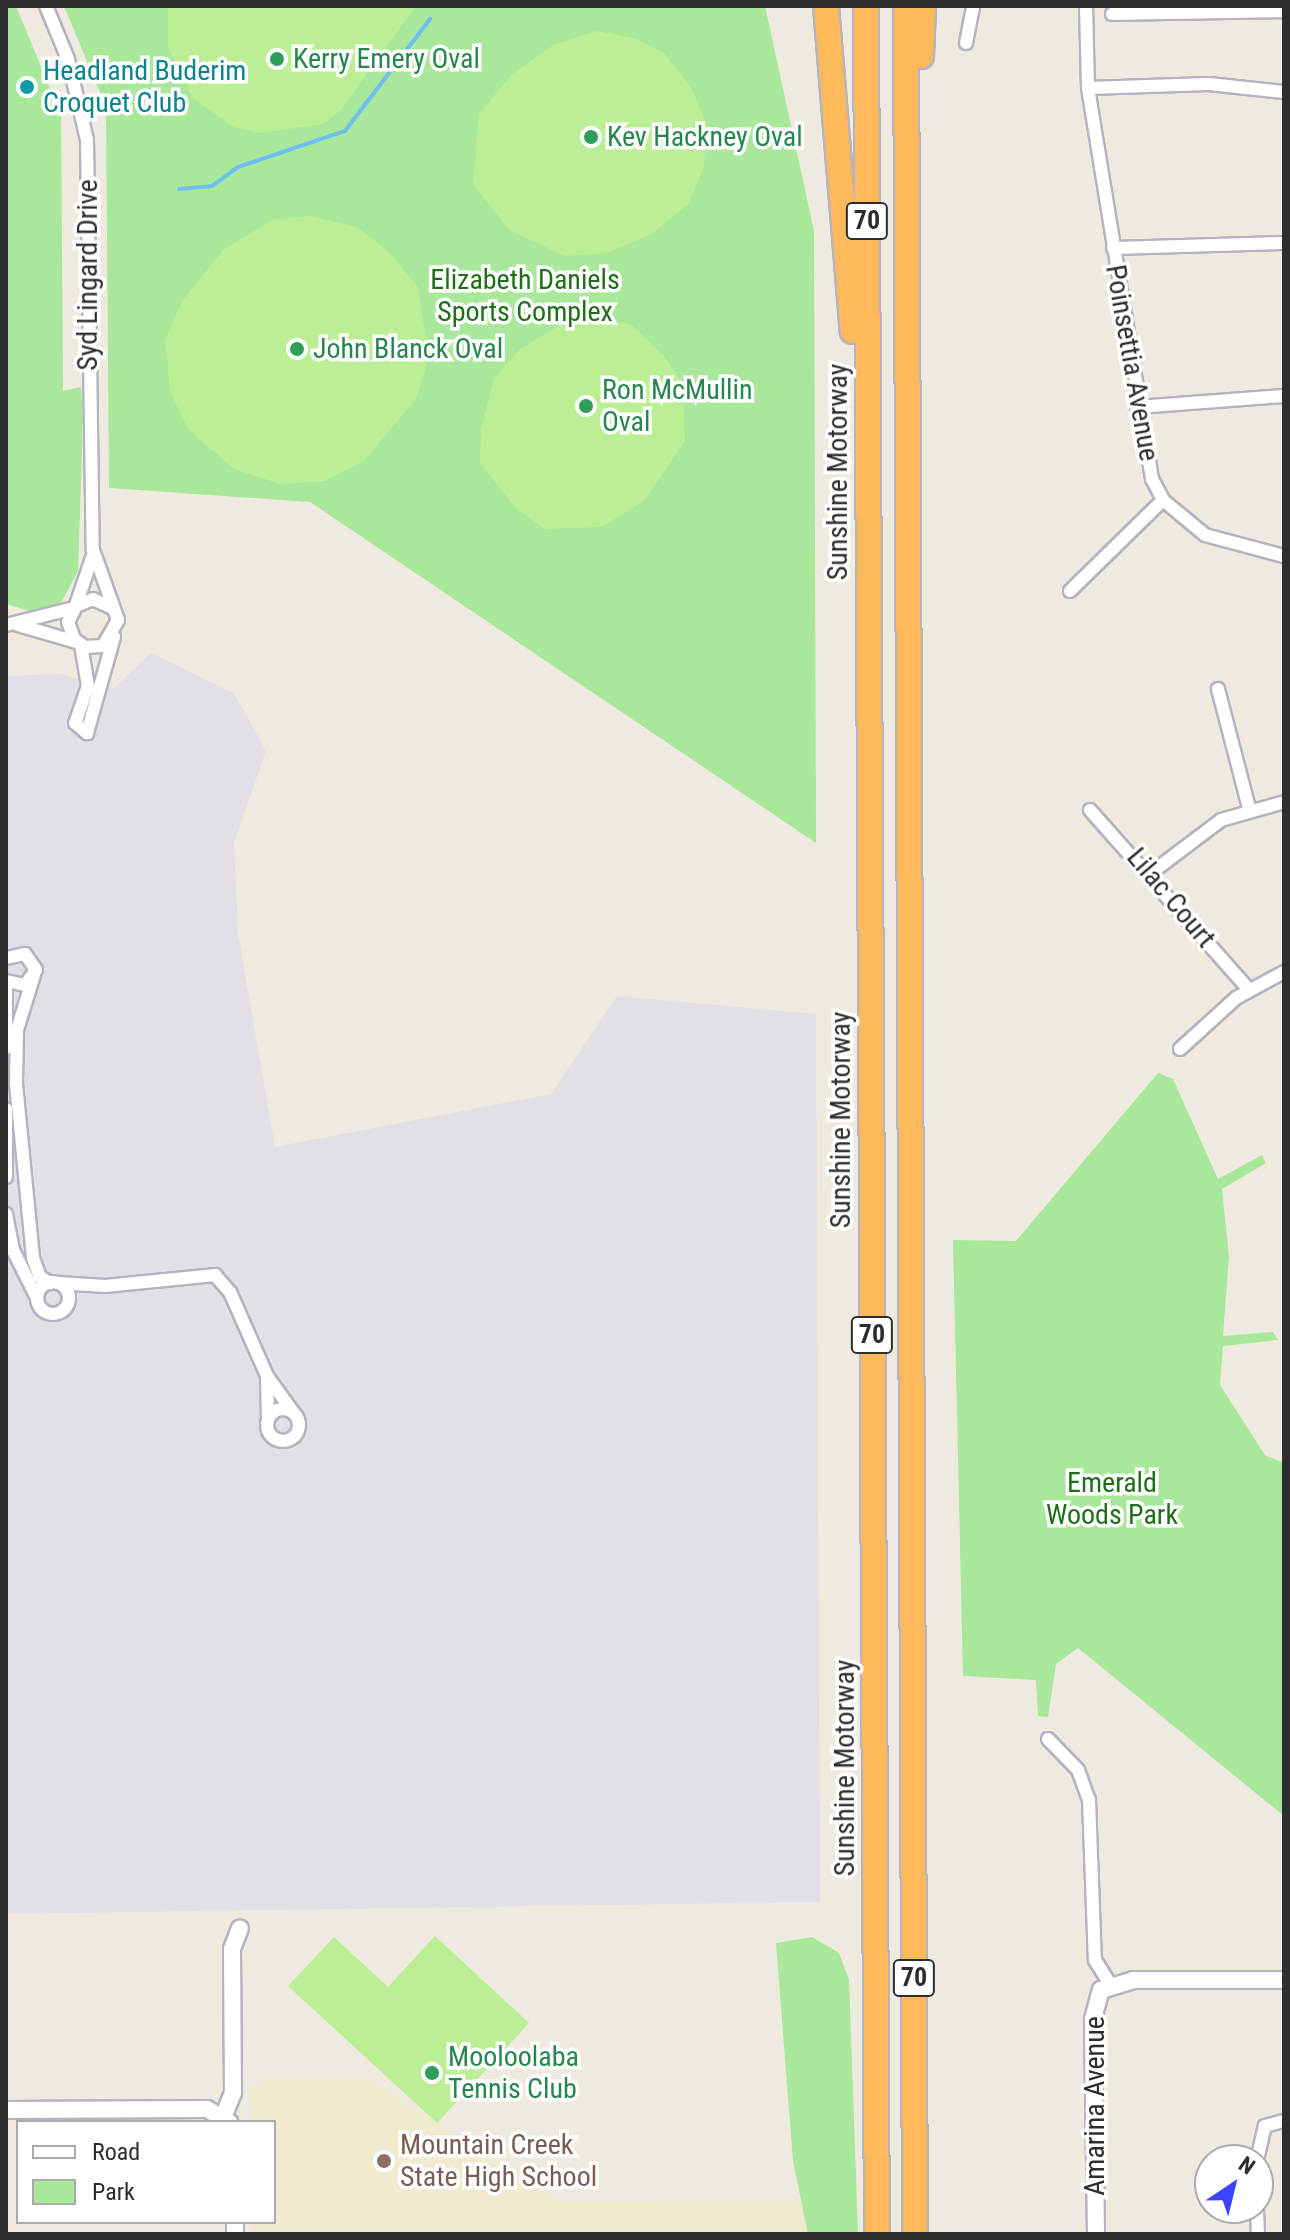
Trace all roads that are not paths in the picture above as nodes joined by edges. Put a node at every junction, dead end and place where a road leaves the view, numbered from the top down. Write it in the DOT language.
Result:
graph roads {
  1 [pos="46,6"];
  2 [pos="826,6"];
  3 [pos="866,6"];
  4 [pos="906,6"];
  5 [pos="923,6"];
  6 [pos="973,6"];
  7 [pos="1086,6"];
  8 [pos="1189,9"];
  9 [pos="1284,11"];
  10 [pos="1112,14"];
  11 [pos="966,43"];
  12 [pos="1088,88"];
  13 [pos="1284,92"];
  14 [pos="1284,243"];
  15 [pos="1113,248"];
  16 [pos="907,298"];
  17 [pos="1284,396"];
  18 [pos="1137,407"];
  19 [pos="868,435"];
  20 [pos="1163,500"];
  21 [pos="93,550"];
  22 [pos="1284,556"];
  23 [pos="1070,591"];
  24 [pos="75,607"];
  25 [pos="112,608"];
  26 [pos="11,625"];
  27 [pos="116,633"];
  28 [pos="79,644"];
  29 [pos="1218,689"];
  30 [pos="1284,802"];
  31 [pos="1249,808"];
  32 [pos="1090,810"];
  33 [pos="1151,873"];
  34 [pos="6,958"];
  35 [pos="1284,972"];
  36 [pos="34,975"];
  37 [pos="6,981"];
  38 [pos="6,988"];
  39 [pos="1249,990"];
  40 [pos="6,1048"];
  41 [pos="1180,1049"];
  42 [pos="6,1109"];
  43 [pos="6,1177"];
  44 [pos="6,1214"];
  45 [pos="54,1283"];
  46 [pos="105,1286"];
  47 [pos="37,1298"];
  48 [pos="67,1305"];
  49 [pos="267,1376"];
  50 [pos="293,1412"];
  51 [pos="268,1422"];
  52 [pos="1048,1739"];
  53 [pos="240,1928"];
  54 [pos="1284,1980"];
  55 [pos="1110,1984"];
  56 [pos="6,2110"];
  57 [pos="227,2118"];
  58 [pos="1284,2121"];
  59 [pos="1261,2144"];
  60 [pos="877,2234"];
  61 [pos="915,2234"];
  62 [pos="1096,2234"];
  1 -- 21 [label="street, Syd Lingard Drive"];
  2 -- 19 [label="highway"];
  3 -- 19 [label="highway, Sunshine Motorway / 70"];
  4 -- 16 [label="highway, 70"];
  5 -- 16 [label="highway"];
  6 -- 11 [label="street"];
  7 -- 12 [label="street, Poinsettia Avenue"];
  8 -- 9 [label="street"];
  8 -- 10 [label="street"];
  12 -- 13 [label="street"];
  12 -- 15 [label="street, Poinsettia Avenue"];
  14 -- 15 [label="street"];
  15 -- 18 [label="street, Poinsettia Avenue"];
  16 -- 61 [label="highway, 70"];
  17 -- 18 [label="street"];
  18 -- 20 [label="street, Poinsettia Avenue"];
  19 -- 60 [label="highway, Sunshine Motorway / 70"];
  20 -- 22 [label="street, Poinsettia Avenue"];
  20 -- 23 [label="street"];
  21 -- 24 [label="street, Syd Lingard Drive"];
  21 -- 25 [label="street, Syd Lingard Drive"];
  24 -- 25 [label="street"];
  24 -- 26 [label="street"];
  24 -- 28 [label="street"];
  25 -- 27 [label="street"];
  26 -- 28 [label="street"];
  27 -- 28 [label="street"];
  27 -- 28 [label="street"];
  29 -- 31 [label="street"];
  30 -- 31 [label="street"];
  31 -- 33 [label="street"];
  32 -- 33 [label="street, Lilac Court"];
  33 -- 39 [label="street, Lilac Court"];
  34 -- 36 [label="street"];
  35 -- 39 [label="street"];
  36 -- 37 [label="street"];
  36 -- 45 [label="street"];
  38 -- 40 [label="street"];
  39 -- 41 [label="street"];
  42 -- 43 [label="street"];
  44 -- 47 [label="street"];
  45 -- 46 [label="street"];
  45 -- 47 [label="street"];
  45 -- 48 [label="street"];
  46 -- 48 [label="street"];
  46 -- 49 [label="street"];
  47 -- 48 [label="street"];
  49 -- 50 [label="street"];
  49 -- 51 [label="street"];
  50 -- 51 [label="street"];
  50 -- 51 [label="street"];
  52 -- 55 [label="street"];
  53 -- 57 [label="street"];
  54 -- 55 [label="street"];
  55 -- 62 [label="street, Amarina Avenue"];
  56 -- 57 [label="street"];
  58 -- 59 [label="street"];
}
